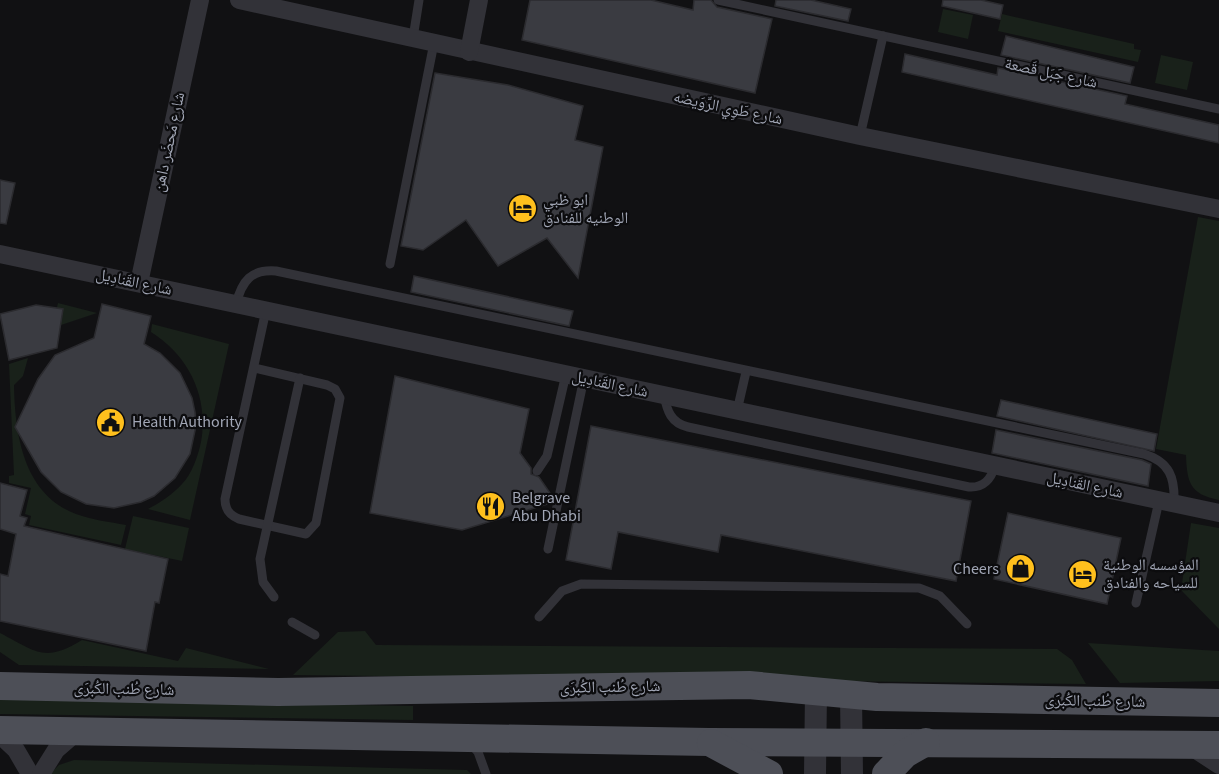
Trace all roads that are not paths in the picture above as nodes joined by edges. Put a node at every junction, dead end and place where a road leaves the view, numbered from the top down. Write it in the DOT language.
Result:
graph roads {
  1 [pos="200,0"];
  2 [pos="239,0"];
  3 [pos="419,0"];
  4 [pos="480,0"];
  5 [pos="718,0"];
  6 [pos="269,3"];
  7 [pos="883,36"];
  8 [pos="413,38"];
  9 [pos="434,43"];
  10 [pos="469,52"];
  11 [pos="1219,109"];
  12 [pos="860,136"];
  13 [pos="1219,209"];
  14 [pos="0,254"];
  15 [pos="390,264"];
  16 [pos="139,283"];
  17 [pos="236,304"];
  18 [pos="266,310"];
  19 [pos="254,368"];
  20 [pos="746,372"];
  21 [pos="566,374"];
  22 [pos="300,378"];
  23 [pos="584,378"];
  24 [pos="664,395"];
  25 [pos="737,411"];
  26 [pos="995,466"];
  27 [pos="537,471"];
  28 [pos="1166,502"];
  29 [pos="1219,513"];
  30 [pos="267,526"];
  31 [pos="548,549"];
  32 [pos="274,597"];
  33 [pos="1136,603"];
  34 [pos="539,617"];
  35 [pos="292,622"];
  36 [pos="967,624"];
  37 [pos="315,635"];
  38 [pos="5,682"];
  39 [pos="816,691"];
  40 [pos="851,695"];
  41 [pos="1219,703"];
  42 [pos="78,731"];
  43 [pos="0,732"];
  44 [pos="466,738"];
  45 [pos="709,742"];
  46 [pos="816,742"];
  47 [pos="851,742"];
  48 [pos="926,742"];
  49 [pos="1189,745"];
  50 [pos="1219,745"];
  51 [pos="1219,765"];
  52 [pos="30,774"];
  53 [pos="41,774"];
  54 [pos="486,774"];
  55 [pos="769,774"];
  56 [pos="815,774"];
  57 [pos="852,774"];
  58 [pos="886,774"];
  1 -- 16 [label="street, شارع مَحضَر داهن"];
  2 -- 6 [label="street, شارع طَوِي الرِّوَيضه"];
  3 -- 8 [label="lane"];
  4 -- 10 [label="street"];
  5 -- 7 [label="lane, شارع جَبَل قَصعة"];
  6 -- 8 [label="street, شارع طَوِي الرِّوَيضه"];
  7 -- 11 [label="lane, شارع جَبَل قَصعة"];
  7 -- 12 [label="lane"];
  8 -- 9 [label="street, شارع طَوِي الرِّوَيضه"];
  9 -- 10 [label="street, شارع طَوِي الرِّوَيضه"];
  9 -- 15 [label="lane"];
  10 -- 12 [label="street, شارع طَوِي الرِّوَيضه"];
  12 -- 13 [label="street, شارع طَوِي الرِّوَيضه"];
  14 -- 16 [label="street, شارع القَنادِيل"];
  16 -- 17 [label="street, شارع القَنادِيل"];
  17 -- 18 [label="street, شارع القَنادِيل"];
  17 -- 20 [label="lane"];
  18 -- 19 [label="lane"];
  18 -- 21 [label="street, شارع القَنادِيل"];
  19 -- 22 [label="lane"];
  19 -- 30 [label="lane"];
  20 -- 25 [label="lane"];
  20 -- 28 [label="lane"];
  21 -- 23 [label="street, شارع القَنادِيل"];
  21 -- 27 [label="lane"];
  22 -- 30 [label="lane"];
  22 -- 30 [label="lane"];
  23 -- 24 [label="street, شارع القَنادِيل"];
  23 -- 31 [label="lane"];
  24 -- 25 [label="street, شارع القَنادِيل"];
  24 -- 26 [label="lane"];
  25 -- 26 [label="street, شارع القَنادِيل"];
  26 -- 28 [label="street, شارع القَنادِيل"];
  28 -- 29 [label="street, شارع القَنادِيل"];
  28 -- 33 [label="lane"];
  30 -- 32 [label="lane"];
  34 -- 36 [label="lane"];
  35 -- 37 [label="lane"];
  38 -- 39 [label="main road, شارع طُنب الكُبرَى"];
  39 -- 40 [label="main road, شارع طُنب الكُبرَى"];
  39 -- 46 [label="street"];
  40 -- 41 [label="main road, شارع طُنب الكُبرَى"];
  40 -- 47 [label="street"];
  42 -- 43 [label="main road"];
  42 -- 44 [label="main road"];
  42 -- 53 [label="street"];
  43 -- 52 [label="street"];
  44 -- 45 [label="main road"];
  44 -- 54 [label="lane"];
  45 -- 46 [label="main road"];
  45 -- 55 [label="main road"];
  46 -- 47 [label="main road"];
  46 -- 56 [label="street"];
  47 -- 48 [label="main road"];
  47 -- 57 [label="street"];
  48 -- 49 [label="main road"];
  48 -- 58 [label="main road"];
  49 -- 50 [label="main road"];
  49 -- 51 [label="street"];
}
